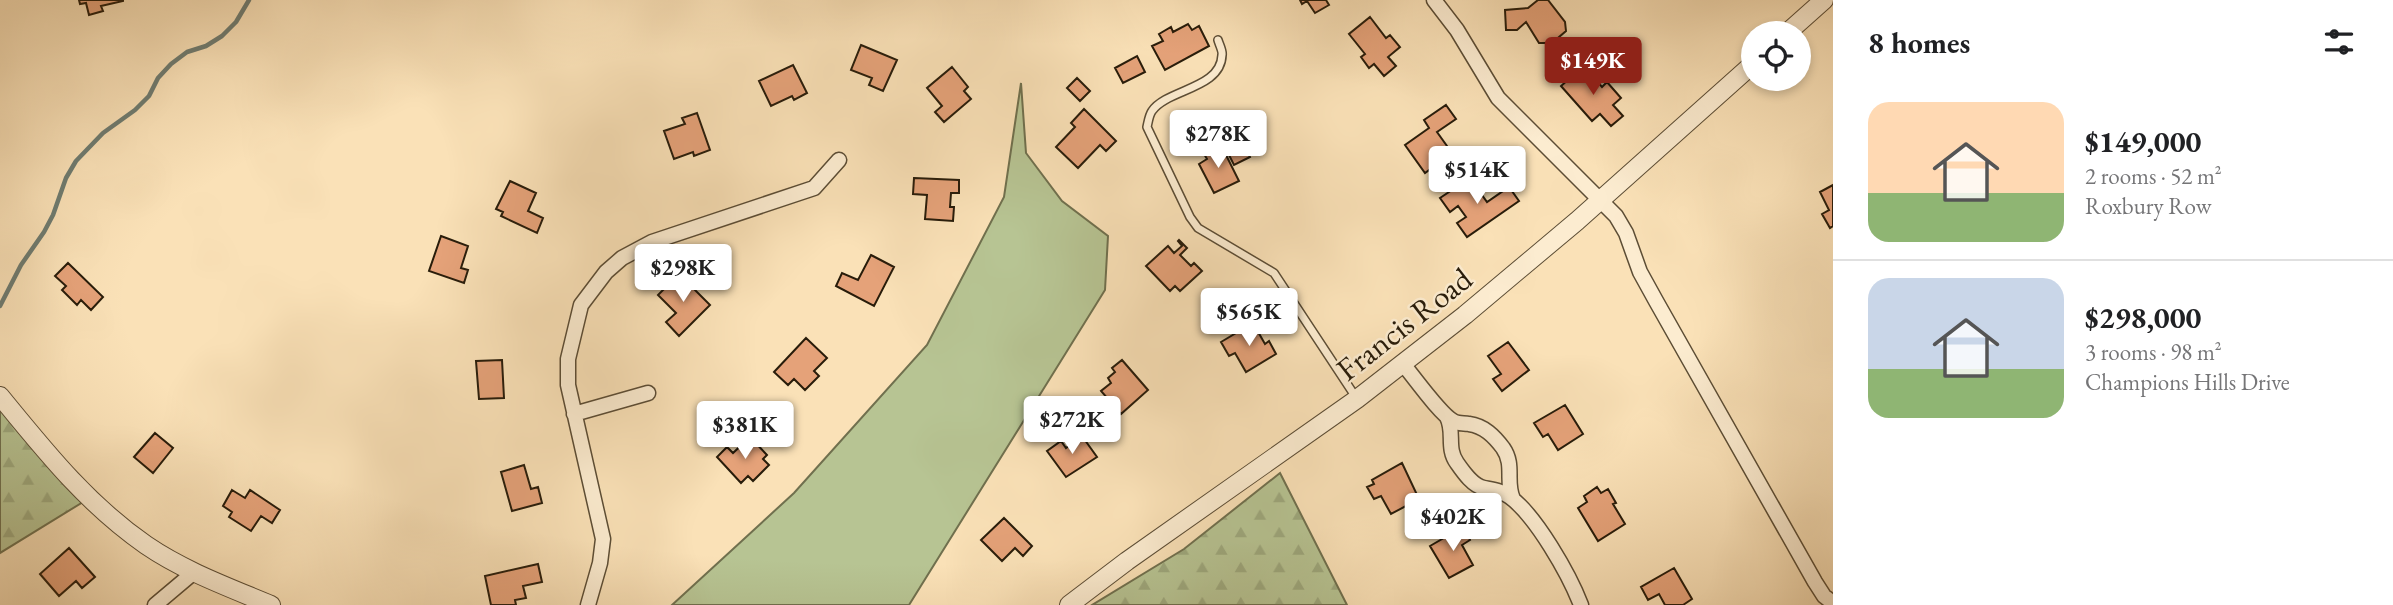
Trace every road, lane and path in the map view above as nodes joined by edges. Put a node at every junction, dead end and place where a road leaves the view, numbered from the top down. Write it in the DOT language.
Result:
graph roads {
  1 [pos="1434,0"];
  2 [pos="1824,0"];
  3 [pos="1800,21"];
  4 [pos="1217,40"];
  5 [pos="1741,75"];
  6 [pos="839,160"];
  7 [pos="1601,200"];
  8 [pos="1403,364"];
  9 [pos="648,393"];
  10 [pos="0,397"];
  11 [pos="1357,399"];
  12 [pos="574,414"];
  13 [pos="1447,417"];
  14 [pos="1513,499"];
  15 [pos="194,573"];
  16 [pos="1833,603"];
  17 [pos="155,605"];
  18 [pos="271,605"];
  19 [pos="588,605"];
  20 [pos="1069,605"];
  21 [pos="1581,605"];
  1 -- 7 [label="street"];
  2 -- 3 [label="street"];
  4 -- 11 [label="lane"];
  5 -- 7 [label="street, Francis Road"];
  6 -- 12 [label="street"];
  7 -- 8 [label="street, Francis Road"];
  7 -- 16 [label="street"];
  8 -- 11 [label="street, Francis Road"];
  8 -- 13 [label="street"];
  9 -- 12 [label="street"];
  10 -- 15 [label="street"];
  11 -- 20 [label="street, Francis Road"];
  12 -- 19 [label="street"];
  13 -- 14 [label="street"];
  13 -- 14 [label="street"];
  14 -- 21 [label="street"];
  15 -- 17 [label="street"];
  15 -- 18 [label="street"];
}
